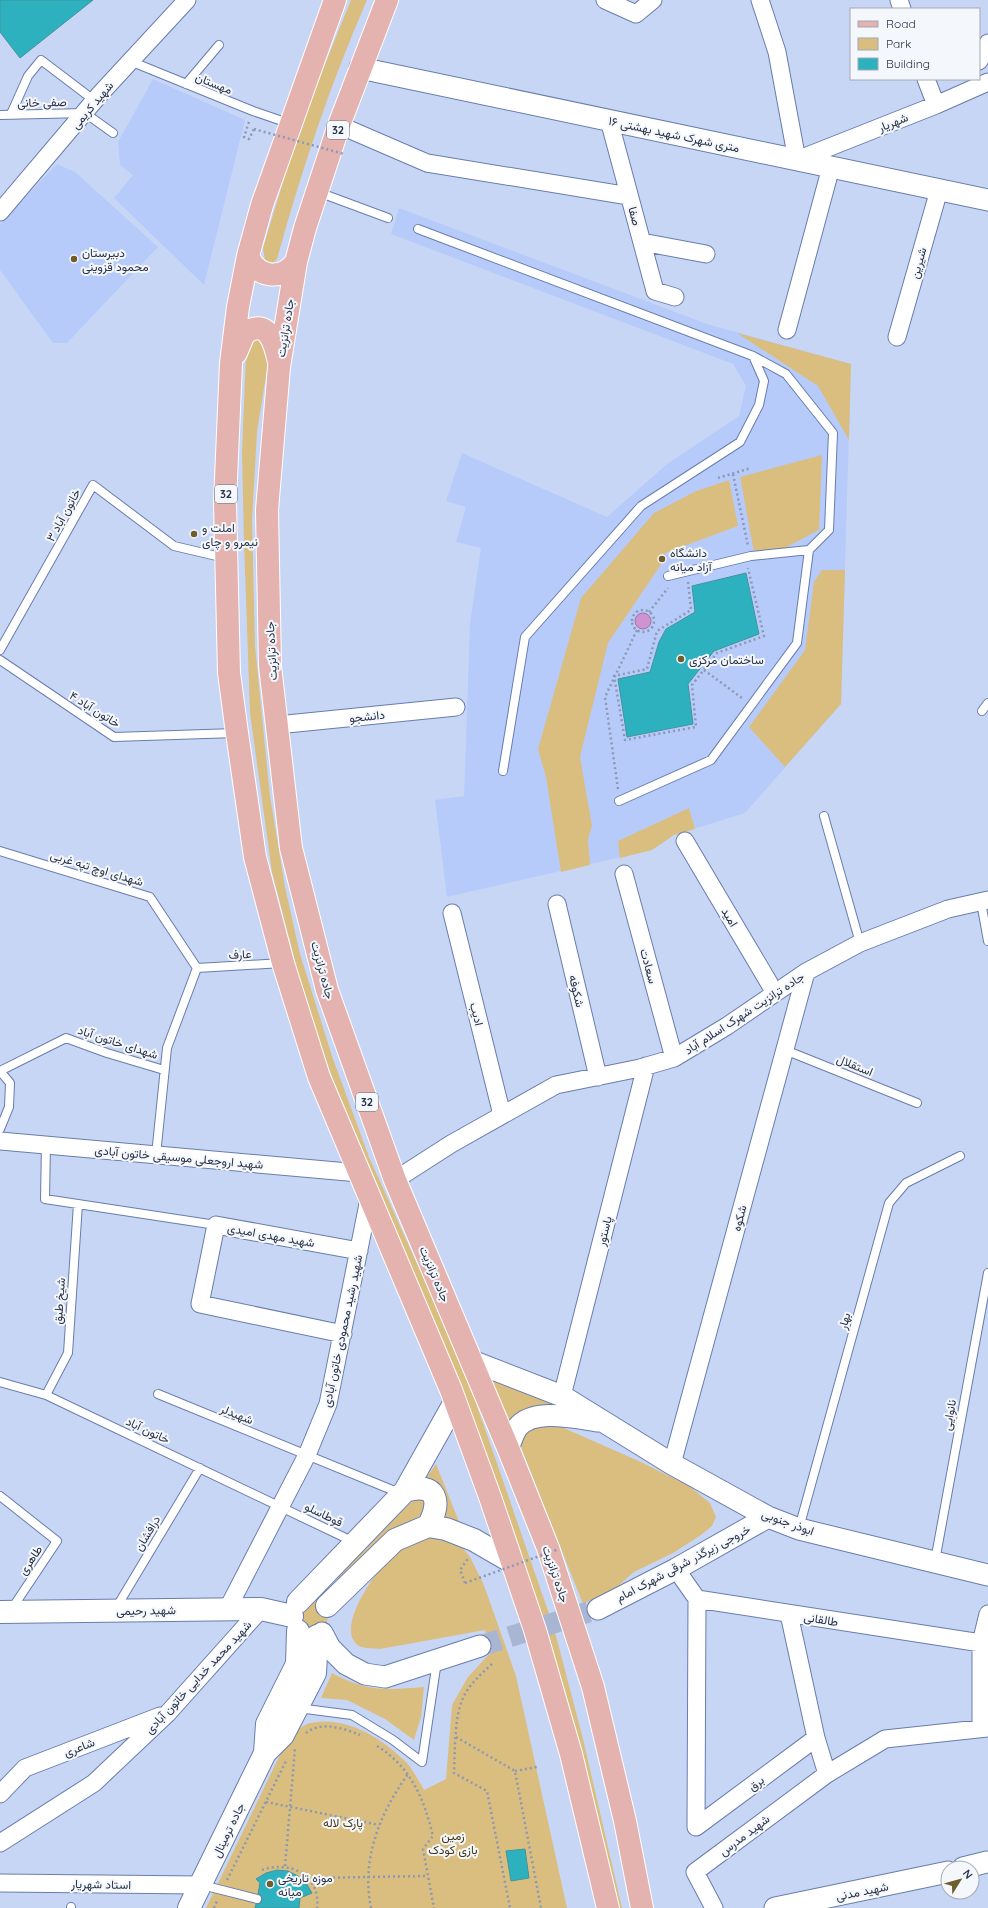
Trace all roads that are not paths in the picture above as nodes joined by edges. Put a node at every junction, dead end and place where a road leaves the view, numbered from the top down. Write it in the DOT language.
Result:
graph roads {
  1 [pos="187,0"];
  2 [pos="335,0"];
  3 [pos="388,0"];
  4 [pos="605,0"];
  5 [pos="654,0"];
  6 [pos="760,0"];
  7 [pos="988,43"];
  8 [pos="219,45"];
  9 [pos="980,59"];
  10 [pos="130,61"];
  11 [pos="360,68"];
  12 [pos="926,80"];
  13 [pos="988,82"];
  14 [pos="186,84"];
  15 [pos="967,86"];
  16 [pos="936,105"];
  17 [pos="90,107"];
  18 [pos="11,114"];
  19 [pos="0,115"];
  20 [pos="609,120"];
  21 [pos="291,124"];
  22 [pos="339,125"];
  23 [pos="113,133"];
  24 [pos="797,160"];
  25 [pos="831,167"];
  26 [pos="939,190"];
  27 [pos="317,192"];
  28 [pos="629,196"];
  29 [pos="988,200"];
  30 [pos="0,212"];
  31 [pos="388,218"];
  32 [pos="418,229"];
  33 [pos="642,242"];
  34 [pos="706,254"];
  35 [pos="248,256"];
  36 [pos="296,262"];
  37 [pos="675,297"];
  38 [pos="787,330"];
  39 [pos="897,337"];
  40 [pos="753,356"];
  41 [pos="231,363"];
  42 [pos="279,367"];
  43 [pos="809,550"];
  44 [pos="227,558"];
  45 [pos="668,576"];
  46 [pos="0,650"];
  47 [pos="0,660"];
  48 [pos="988,703"];
  49 [pos="456,707"];
  50 [pos="982,711"];
  51 [pos="277,725"];
  52 [pos="237,733"];
  53 [pos="503,771"];
  54 [pos="619,801"];
  55 [pos="824,816"];
  56 [pos="685,841"];
  57 [pos="0,851"];
  58 [pos="624,874"];
  59 [pos="985,901"];
  60 [pos="557,904"];
  61 [pos="452,913"];
  62 [pos="988,941"];
  63 [pos="860,943"];
  64 [pos="283,963"];
  65 [pos="197,968"];
  66 [pos="806,972"];
  67 [pos="775,993"];
  68 [pos="785,1050"];
  69 [pos="674,1058"];
  70 [pos="646,1066"];
  71 [pos="164,1070"];
  72 [pos="0,1071"];
  73 [pos="598,1077"];
  74 [pos="917,1103"];
  75 [pos="502,1115"];
  76 [pos="0,1129"];
  77 [pos="0,1141"];
  78 [pos="46,1145"];
  79 [pos="156,1155"];
  80 [pos="960,1156"];
  81 [pos="359,1174"];
  82 [pos="395,1180"];
  83 [pos="370,1199"];
  84 [pos="78,1204"];
  85 [pos="216,1225"];
  86 [pos="359,1250"];
  87 [pos="988,1272"];
  88 [pos="343,1334"];
  89 [pos="472,1361"];
  90 [pos="0,1382"];
  91 [pos="158,1394"];
  92 [pos="46,1395"];
  93 [pos="562,1396"];
  94 [pos="455,1402"];
  95 [pos="606,1422"];
  96 [pos="508,1448"];
  97 [pos="307,1455"];
  98 [pos="672,1464"];
  99 [pos="200,1468"];
  100 [pos="404,1492"];
  101 [pos="0,1496"];
  102 [pos="282,1507"];
  103 [pos="768,1517"];
  104 [pos="428,1526"];
  105 [pos="799,1529"];
  106 [pos="356,1543"];
  107 [pos="512,1562"];
  108 [pos="934,1562"];
  109 [pos="676,1569"];
  110 [pos="988,1575"];
  111 [pos="697,1599"];
  112 [pos="327,1606"];
  113 [pos="228,1608"];
  114 [pos="260,1609"];
  115 [pos="598,1609"];
  116 [pos="115,1610"];
  117 [pos="5,1612"];
  118 [pos="788,1614"];
  119 [pos="988,1614"];
  120 [pos="305,1624"];
  121 [pos="982,1643"];
  122 [pos="480,1646"];
  123 [pos="438,1660"];
  124 [pos="297,1708"];
  125 [pos="168,1713"];
  126 [pos="984,1728"];
  127 [pos="816,1738"];
  128 [pos="265,1753"];
  129 [pos="827,1774"];
  130 [pos="0,1794"];
  131 [pos="0,1843"];
  132 [pos="940,1874"];
  133 [pos="0,1883"];
  134 [pos="201,1885"];
  135 [pos="257,1899"];
  136 [pos="189,1908"];
  137 [pos="608,1908"];
  138 [pos="642,1908"];
  139 [pos="714,1908"];
  140 [pos="775,1908"];
  1 -- 10 [label="street, شهید کریمی"];
  2 -- 21 [label="main road, 32"];
  3 -- 11 [label="main road, جاده ترانزیت / 32"];
  4 -- 5 [label="street"];
  6 -- 24 [label="street"];
  7 -- 9 [label="street"];
  8 -- 14 [label="lane"];
  10 -- 14 [label="lane, مهستان"];
  10 -- 17 [label="street, شهید کریمی"];
  11 -- 20 [label="street, ۱۶ متری شهرک شهيد بهشتی"];
  11 -- 22 [label="main road, جاده ترانزیت / 32"];
  12 -- 16 [label="street"];
  13 -- 15 [label="street, شهریار"];
  14 -- 21 [label="lane, مهستان"];
  15 -- 16 [label="street, شهریار"];
  16 -- 24 [label="street, شهریار"];
  17 -- 18 [label="lane, صفی خانی"];
  17 -- 18 [label="lane"];
  17 -- 23 [label="lane"];
  17 -- 30 [label="street, شهید کریمی"];
  18 -- 19 [label="lane, صفی خانی"];
  20 -- 24 [label="street, ۱۶ متری شهرک شهيد بهشتی"];
  20 -- 28 [label="street, صفا"];
  21 -- 35 [label="main road, 32"];
  22 -- 27 [label="main road, جاده ترانزیت / 32"];
  22 -- 28 [label="street"];
  24 -- 25 [label="street, ۱۶ متری شهرک شهيد بهشتی"];
  25 -- 26 [label="street, ۱۶ متری شهرک شهيد بهشتی"];
  25 -- 38 [label="street"];
  26 -- 29 [label="street, ۱۶ متری شهرک شهيد بهشتی"];
  26 -- 39 [label="street, شیرین"];
  27 -- 31 [label="lane"];
  27 -- 36 [label="main road, جاده ترانزیت / 32"];
  28 -- 33 [label="street, صفا"];
  32 -- 40 [label="lane"];
  33 -- 34 [label="street"];
  33 -- 37 [label="street, صفا"];
  35 -- 36 [label="main road"];
  35 -- 41 [label="main road, 32"];
  36 -- 42 [label="main road, جاده ترانزیت / 32"];
  40 -- 43 [label="lane"];
  40 -- 53 [label="lane"];
  41 -- 42 [label="main road"];
  41 -- 44 [label="main road, 32"];
  42 -- 51 [label="main road, جاده ترانزیت / 32"];
  43 -- 45 [label="lane"];
  43 -- 54 [label="lane"];
  44 -- 46 [label="lane, خاتون آباد ۳"];
  44 -- 52 [label="main road, 32"];
  47 -- 52 [label="lane, خاتون آباد ۴"];
  48 -- 50 [label="lane"];
  49 -- 51 [label="street, دانشجو"];
  51 -- 82 [label="main road, جاده ترانزیت / 32"];
  52 -- 64 [label="main road, 32"];
  55 -- 63 [label="lane"];
  56 -- 67 [label="street, امید"];
  57 -- 65 [label="lane, شهدای اوچ تپه غربی"];
  58 -- 69 [label="street, سعادت"];
  59 -- 62 [label="lane"];
  59 -- 63 [label="street, جاده ترانزیت شهرک اسلام آباد"];
  60 -- 73 [label="street, شکوفه"];
  61 -- 75 [label="street, ادیب"];
  63 -- 66 [label="street, جاده ترانزیت شهرک اسلام آباد"];
  64 -- 65 [label="lane, عارف"];
  64 -- 81 [label="main road, 32"];
  65 -- 71 [label="lane"];
  66 -- 67 [label="street, جاده ترانزیت شهرک اسلام آباد"];
  66 -- 68 [label="street, شکوه"];
  67 -- 69 [label="street, جاده ترانزیت شهرک اسلام آباد"];
  68 -- 74 [label="lane, استقلال"];
  68 -- 98 [label="street, شکوه"];
  69 -- 70 [label="street, جاده ترانزیت شهرک اسلام آباد"];
  70 -- 73 [label="street, جاده ترانزیت شهرک اسلام آباد"];
  70 -- 93 [label="street, پاستور"];
  71 -- 72 [label="lane, شهدای خاتون آباد"];
  71 -- 79 [label="lane"];
  72 -- 76 [label="lane"];
  73 -- 75 [label="street, جاده ترانزیت شهرک اسلام آباد"];
  75 -- 82 [label="street, جاده ترانزیت شهرک اسلام آباد"];
  77 -- 78 [label="street, شهید اروجعلی موسیقی خاتون آبادی"];
  78 -- 79 [label="street, شهید اروجعلی موسیقی خاتون آبادی"];
  78 -- 84 [label="lane"];
  79 -- 81 [label="street, شهید اروجعلی موسیقی خاتون آبادی"];
  80 -- 105 [label="lane, بهار"];
  81 -- 83 [label="main road, 32"];
  82 -- 89 [label="main road, جاده ترانزیت / 32"];
  83 -- 86 [label="street, شهید رشید محمودی خاتون آبادی"];
  83 -- 94 [label="main road, 32"];
  84 -- 85 [label="lane"];
  84 -- 92 [label="lane, شیخ طبق"];
  85 -- 86 [label="street, شهید مهدی امیدی"];
  85 -- 88 [label="street, شهید مهدی امیدی"];
  86 -- 88 [label="street, شهید رشید محمودی خاتون آبادی"];
  87 -- 108 [label="lane, نانوایی"];
  88 -- 97 [label="street, شهید رشید محمودی خاتون آبادی"];
  89 -- 93 [label="street, ابوذر جنوبی"];
  89 -- 96 [label="main road, جاده ترانزیت / 32"];
  90 -- 92 [label="lane, خاتون آباد"];
  91 -- 97 [label="lane, شهیدلر"];
  92 -- 99 [label="lane, خاتون آباد"];
  93 -- 95 [label="street, ابوذر جنوبی"];
  94 -- 100 [label="main road"];
  94 -- 107 [label="main road, 32"];
  95 -- 96 [label="street"];
  95 -- 98 [label="street, ابوذر جنوبی"];
  96 -- 138 [label="main road, جاده ترانزیت / 32"];
  97 -- 100 [label="lane, شهیدلر"];
  97 -- 102 [label="street, شهید رشید محمودی خاتون آبادی"];
  98 -- 103 [label="street, ابوذر جنوبی"];
  99 -- 102 [label="lane, خاتون آباد"];
  99 -- 116 [label="lane, درافشان"];
  100 -- 104 [label="main road"];
  100 -- 106 [label="main road"];
  101 -- 117 [label="lane, طاهری"];
  102 -- 106 [label="lane, قوطاسلو"];
  102 -- 113 [label="street, شهید رشید محمودی خاتون آبادی"];
  103 -- 105 [label="street, ابوذر جنوبی"];
  103 -- 109 [label="street, خروجی زیرگذر شرقی شهرک امام"];
  104 -- 107 [label="main road"];
  104 -- 112 [label="main road"];
  105 -- 108 [label="street, ابوذر جنوبی"];
  106 -- 120 [label="main road"];
  107 -- 137 [label="main road, 32"];
  108 -- 110 [label="street, ابوذر جنوبی"];
  109 -- 111 [label="street"];
  109 -- 115 [label="street, خروجی زیرگذر شرقی شهرک امام"];
  111 -- 118 [label="street, طالقانی"];
  111 -- 127 [label="street, برق"];
  112 -- 120 [label="main road"];
  112 -- 120 [label="main road"];
  113 -- 114 [label="main road, شهید رحیمی"];
  113 -- 116 [label="main road, شهید رحیمی"];
  114 -- 120 [label="main road, شهید رحیمی"];
  114 -- 125 [label="street, شهید محمد خدایی خاتون آبادی"];
  116 -- 117 [label="main road, شهید رحیمی"];
  118 -- 121 [label="street, طالقانی"];
  118 -- 127 [label="street"];
  119 -- 121 [label="street"];
  120 -- 123 [label="street"];
  120 -- 124 [label="main road"];
  120 -- 128 [label="main road"];
  121 -- 126 [label="street"];
  122 -- 123 [label="street"];
  123 -- 124 [label="lane"];
  124 -- 128 [label="main road"];
  125 -- 130 [label="street, شاعری"];
  125 -- 131 [label="street, شهید محمد خدایی خاتون آبادی"];
  126 -- 129 [label="street, شهید مدرس"];
  127 -- 129 [label="street"];
  128 -- 134 [label="main road, جاده ترمینال"];
  129 -- 139 [label="street, شهید مدرس"];
  132 -- 140 [label="street, شهید مدنی"];
  133 -- 134 [label="street, استاد شهریار"];
  134 -- 135 [label="lane"];
  134 -- 136 [label="main road, جاده ترمینال"];
}
